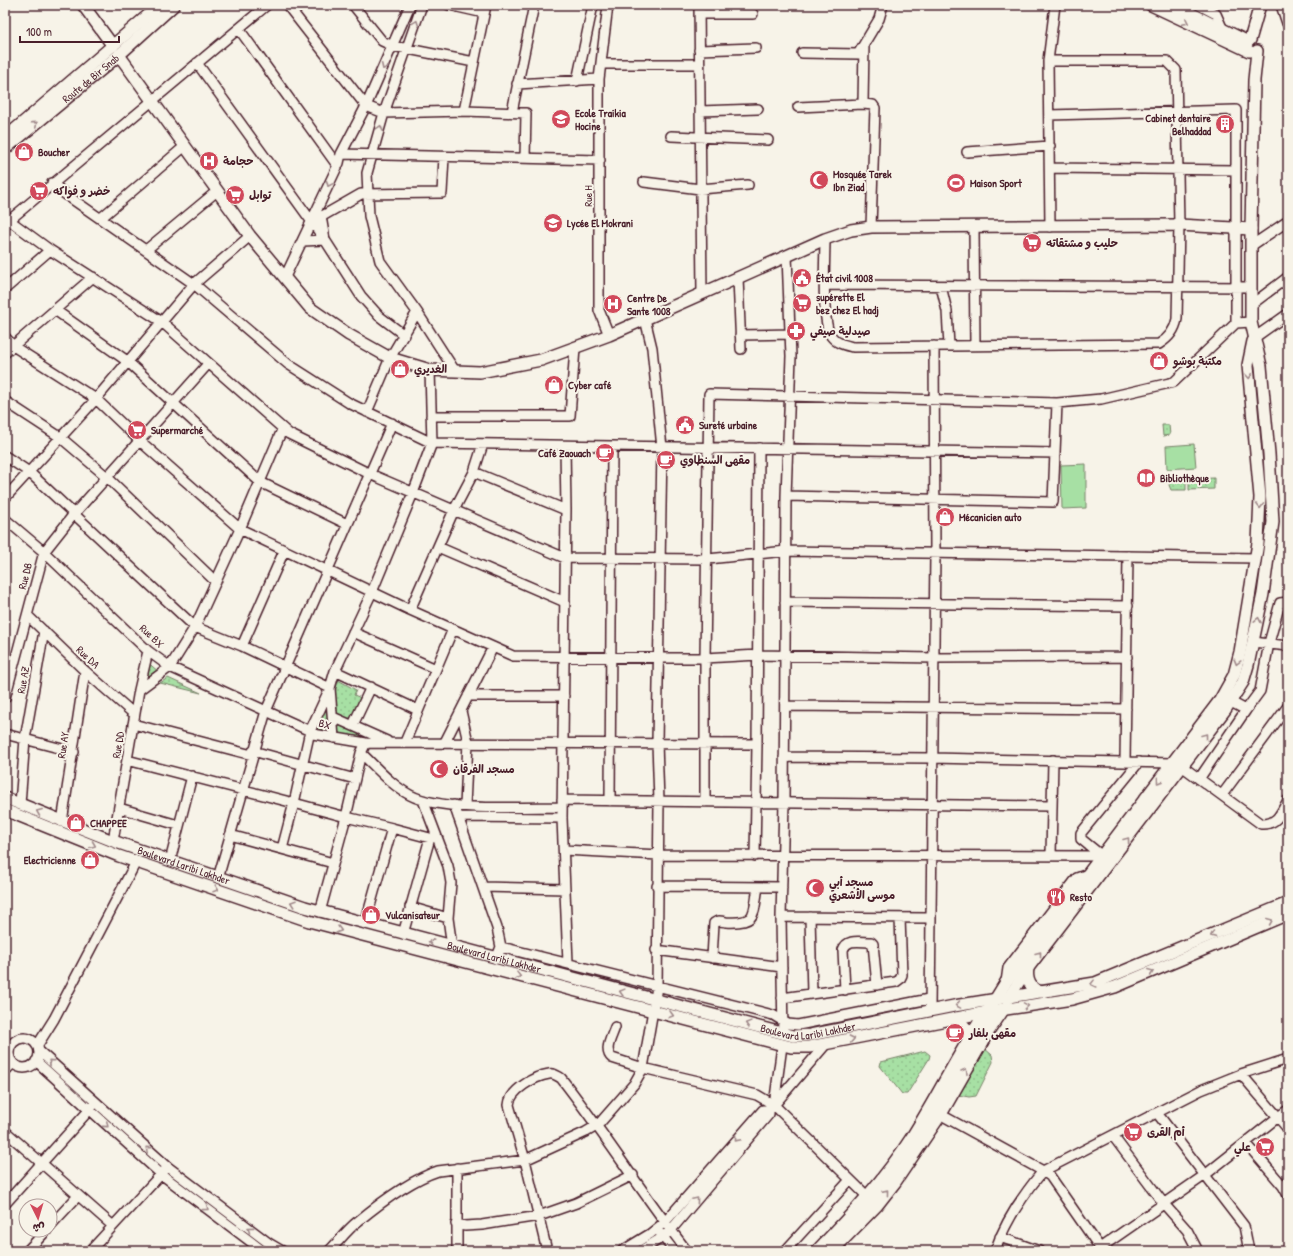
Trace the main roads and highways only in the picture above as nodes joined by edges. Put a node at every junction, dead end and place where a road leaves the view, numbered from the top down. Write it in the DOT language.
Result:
graph roads {
  1 [pos="83,5"];
  2 [pos="160,5"];
  3 [pos="174,5"];
  4 [pos="1151,5"];
  5 [pos="1174,5"];
  6 [pos="1260,5"];
  7 [pos="1282,5"];
  8 [pos="1288,23"];
  9 [pos="1252,47"];
  10 [pos="116,49"];
  11 [pos="5,138"];
  12 [pos="5,149"];
  13 [pos="1251,229"];
  14 [pos="1254,338"];
  15 [pos="1256,558"];
  16 [pos="1269,558"];
  17 [pos="1242,640"];
  18 [pos="1253,642"];
  19 [pos="1176,763"];
  20 [pos="5,798"];
  21 [pos="5,810"];
  22 [pos="111,847"];
  23 [pos="1106,859"];
  24 [pos="1288,903"];
  25 [pos="1288,914"];
  26 [pos="1028,968"];
  27 [pos="1042,992"];
  28 [pos="1010,997"];
  29 [pos="999,1004"];
  30 [pos="654,1005"];
  31 [pos="987,1012"];
  32 [pos="956,1018"];
  33 [pos="968,1041"];
  34 [pos="946,1092"];
  35 [pos="872,1202"];
  36 [pos="818,1251"];
  37 [pos="832,1251"];
  1 -- 10 [label="main road"];
  2 -- 10 [label="main road, Route de Bir Snab"];
  3 -- 10 [label="main road, Route de Bir Snab"];
  4 -- 9 [label="main road, one-way"];
  5 -- 9 [label="main road"];
  6 -- 9 [label="main road"];
  7 -- 8 [label="main road"];
  9 -- 13 [label="main road"];
  10 -- 11 [label="main road, Route de Bir Snab"];
  12 -- 10 [label="main road, Route de Bir Snab, one-way"];
  10 -- 13 [label="main road"];
  13 -- 14 [label="main road"];
  14 -- 15 [label="main road, one-way"];
  14 -- 16 [label="main road"];
  15 -- 16 [label="main road"];
  15 -- 17 [label="main road"];
  18 -- 16 [label="main road, one-way"];
  17 -- 18 [label="main road"];
  17 -- 19 [label="main road, one-way"];
  19 -- 18 [label="main road, one-way"];
  19 -- 23 [label="main road"];
  22 -- 20 [label="main road, Boulevard Laribi Lakhder, one-way"];
  21 -- 22 [label="main road, Boulevard Laribi Lakhder, one-way"];
  30 -- 22 [label="main road, Boulevard Laribi Lakhder, one-way"];
  22 -- 30 [label="main road, Boulevard Laribi Lakhder, one-way"];
  26 -- 23 [label="main road, one-way"];
  23 -- 29 [label="main road"];
  24 -- 27 [label="main road, one-way"];
  29 -- 25 [label="main road, one-way"];
  26 -- 27 [label="main road"];
  26 -- 28 [label="main road"];
  27 -- 28 [label="main road"];
  28 -- 29 [label="main road"];
  29 -- 30 [label="main road, Boulevard Laribi Lakhder, one-way"];
  29 -- 31 [label="main road, Boulevard Laribi Lakhder"];
  34 -- 29 [label="highway, one-way"];
  30 -- 32 [label="main road, Boulevard Laribi Lakhder, one-way"];
  31 -- 32 [label="main road, Boulevard Laribi Lakhder"];
  31 -- 33 [label="highway"];
  32 -- 33 [label="main road"];
  33 -- 34 [label="highway"];
  34 -- 35 [label="highway"];
  35 -- 36 [label="highway"];
  35 -- 37 [label="highway"];
}
